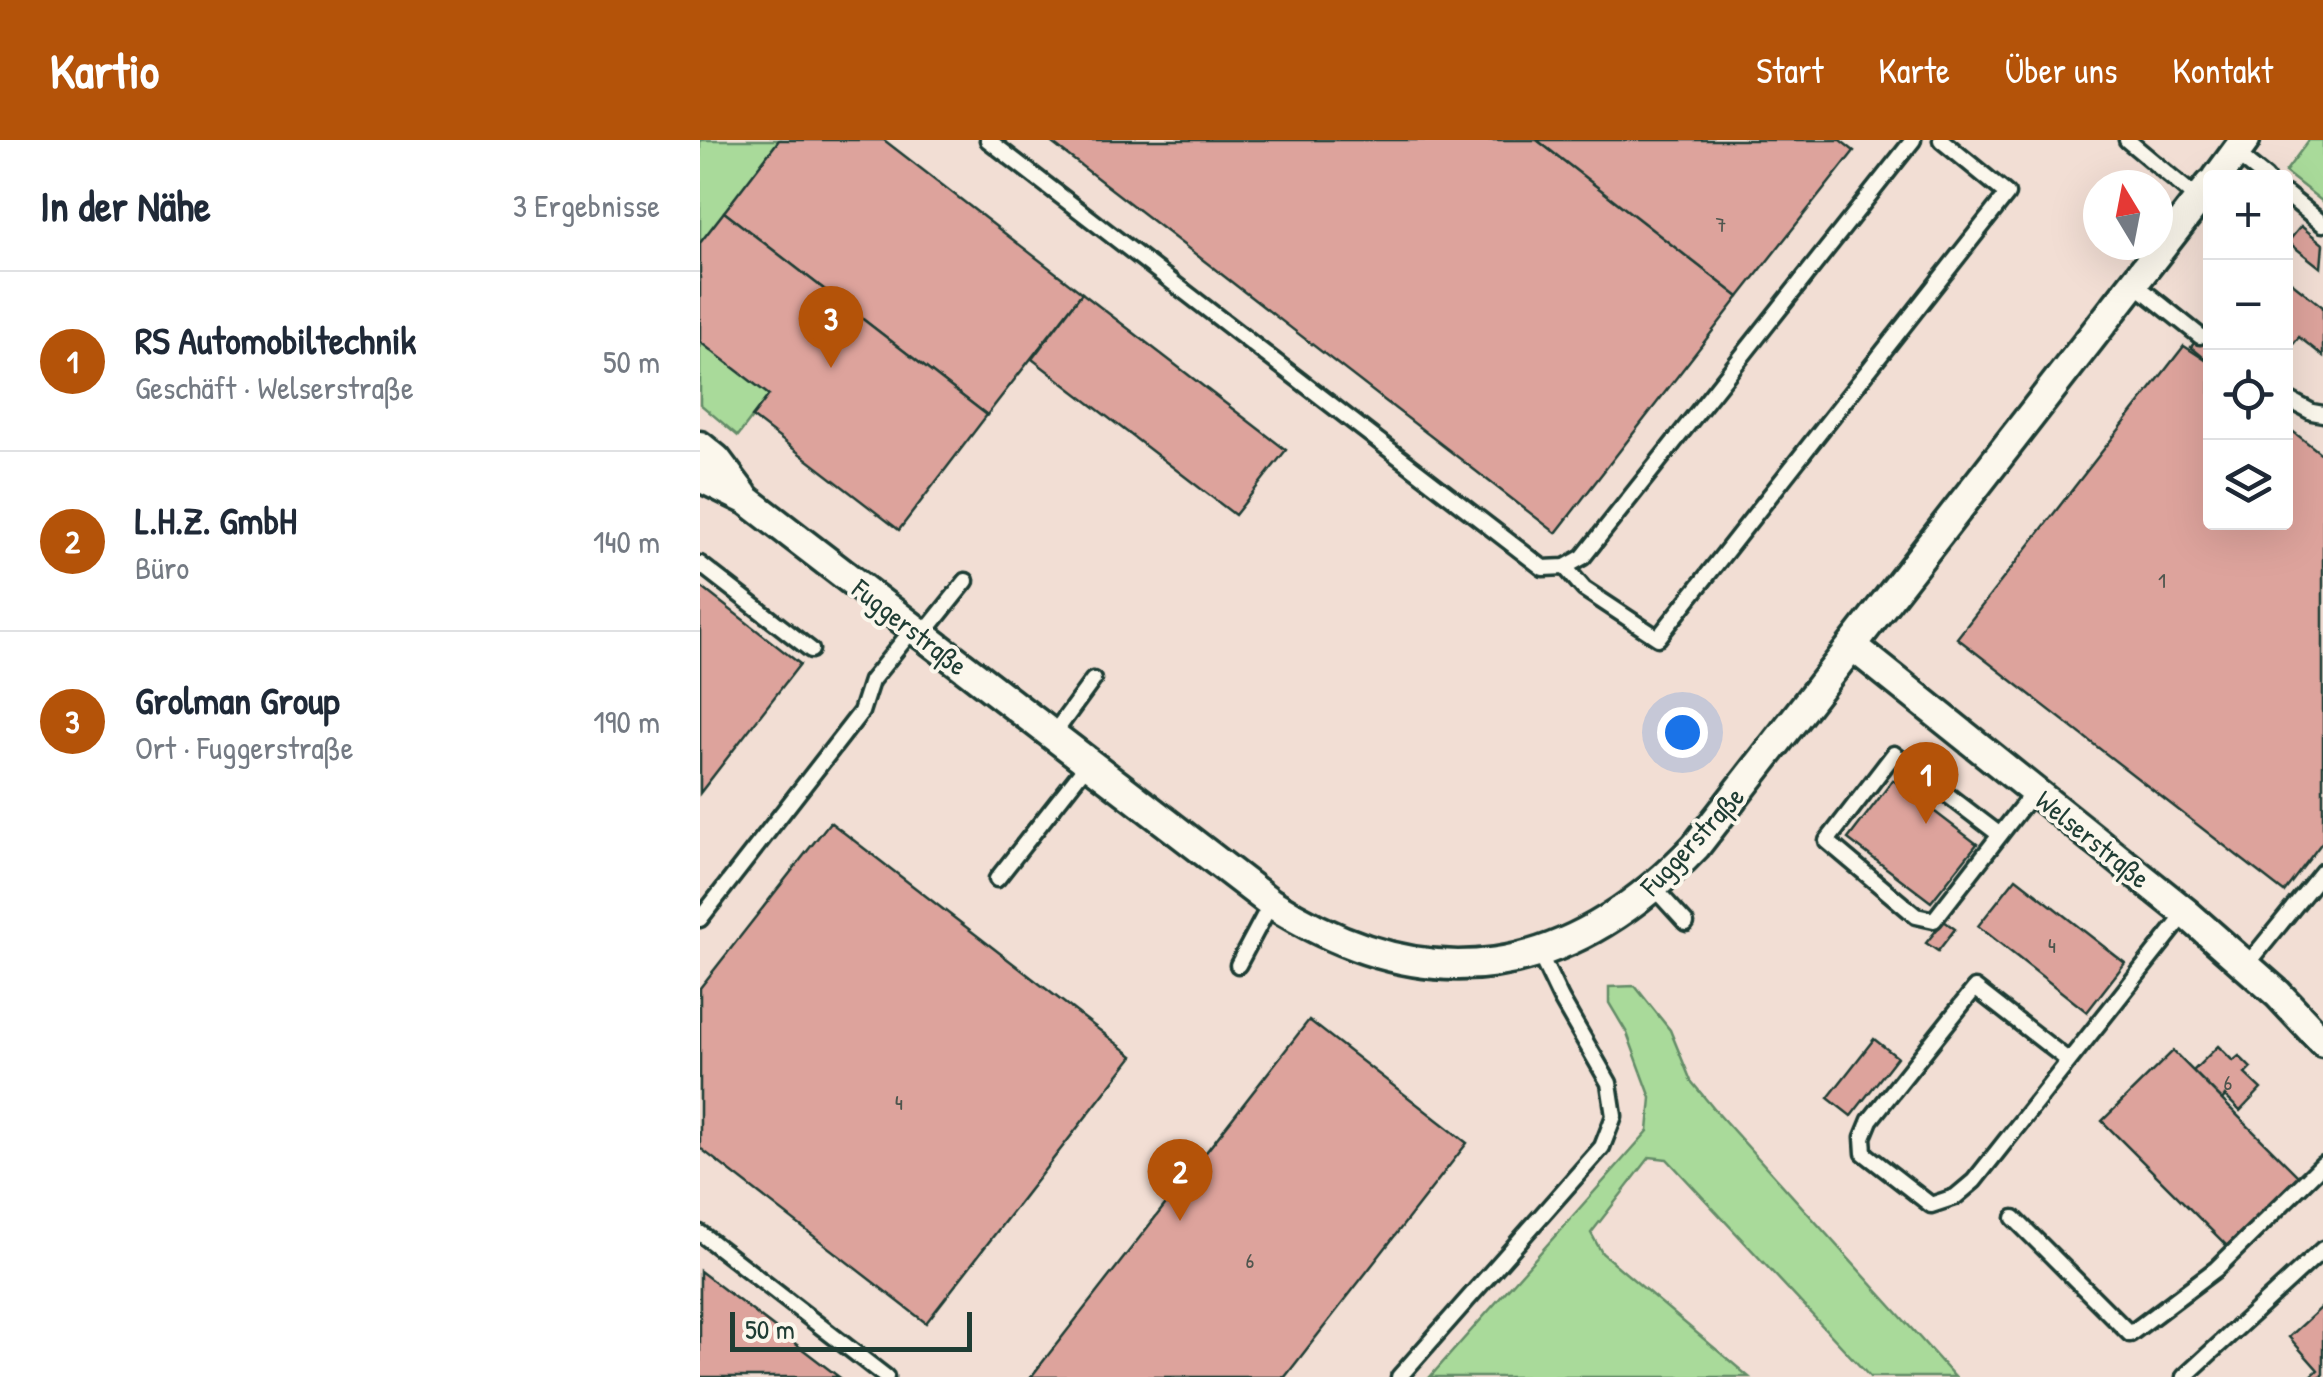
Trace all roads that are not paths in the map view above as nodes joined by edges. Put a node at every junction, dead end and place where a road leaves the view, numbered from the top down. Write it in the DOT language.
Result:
graph roads {
  1 [pos="988,140"];
  2 [pos="1913,140"];
  3 [pos="1942,140"];
  4 [pos="2127,140"];
  5 [pos="2240,146"];
  6 [pos="2222,170"];
  7 [pos="2260,170"];
  8 [pos="2203,184"];
  9 [pos="2203,196"];
  10 [pos="2293,200"];
  11 [pos="2323,224"];
  12 [pos="2135,284"];
  13 [pos="2200,336"];
  14 [pos="2293,402"];
  15 [pos="2323,414"];
  16 [pos="700,446"];
  17 [pos="700,477"];
  18 [pos="747,500"];
  19 [pos="700,564"];
  20 [pos="1565,567"];
  21 [pos="966,581"];
  22 [pos="917,632"];
  23 [pos="1854,647"];
  24 [pos="811,650"];
  25 [pos="1093,680"];
  26 [pos="1052,736"];
  27 [pos="1088,763"];
  28 [pos="2034,791"];
  29 [pos="2000,835"];
  30 [pos="2323,871"];
  31 [pos="997,879"];
  32 [pos="1654,888"];
  33 [pos="1271,903"];
  34 [pos="2186,914"];
  35 [pos="700,920"];
  36 [pos="1686,923"];
  37 [pos="1539,953"];
  38 [pos="1238,965"];
  39 [pos="2246,966"];
  40 [pos="2323,1042"];
  41 [pos="2069,1062"];
  42 [pos="2323,1164"];
  43 [pos="2014,1218"];
  44 [pos="700,1233"];
  45 [pos="2323,1250"];
  46 [pos="886,1377"];
  47 [pos="1399,1377"];
  48 [pos="2184,1377"];
  1 -- 20 [label="lane"];
  2 -- 20 [label="lane"];
  3 -- 20 [label="lane"];
  4 -- 8 [label="lane"];
  5 -- 6 [label="street, Fuggerstraße"];
  5 -- 7 [label="lane"];
  9 -- 12 [label="street, Fuggerstraße"];
  10 -- 11 [label="lane"];
  12 -- 13 [label="lane"];
  12 -- 23 [label="street, Fuggerstraße"];
  14 -- 15 [label="lane"];
  16 -- 18 [label="street, Fuggerstraße"];
  17 -- 18 [label="street, Fuggerstraße"];
  18 -- 22 [label="street, Fuggerstraße"];
  19 -- 24 [label="lane"];
  21 -- 22 [label="lane"];
  22 -- 26 [label="street, Fuggerstraße"];
  22 -- 35 [label="lane"];
  23 -- 28 [label="street, Welserstraße"];
  23 -- 32 [label="street, Fuggerstraße"];
  25 -- 26 [label="lane"];
  26 -- 27 [label="street, Fuggerstraße"];
  27 -- 31 [label="lane"];
  27 -- 33 [label="street, Fuggerstraße"];
  28 -- 29 [label="lane"];
  28 -- 34 [label="street, Welserstraße"];
  29 -- 29 [label="lane"];
  30 -- 39 [label="lane"];
  32 -- 36 [label="lane"];
  32 -- 37 [label="street, Fuggerstraße"];
  33 -- 37 [label="street, Fuggerstraße"];
  33 -- 38 [label="lane"];
  34 -- 39 [label="street, Welserstraße"];
  34 -- 41 [label="lane"];
  37 -- 47 [label="lane"];
  39 -- 40 [label="street, Welserstraße"];
  41 -- 41 [label="lane"];
  42 -- 43 [label="lane"];
  44 -- 46 [label="lane"];
  45 -- 48 [label="lane"];
}
